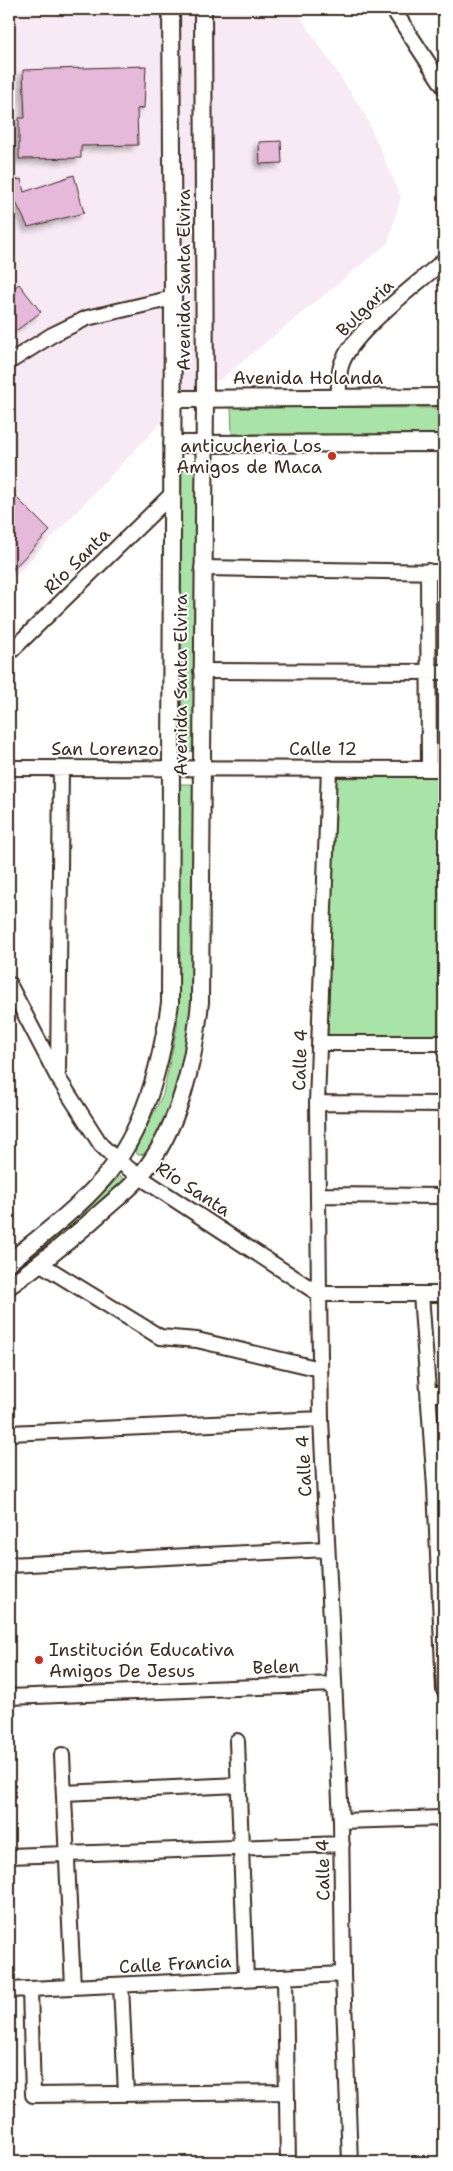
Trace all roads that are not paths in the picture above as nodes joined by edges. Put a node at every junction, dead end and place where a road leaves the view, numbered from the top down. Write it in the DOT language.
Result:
graph roads {
  1 [pos="171,9"];
  2 [pos="203,9"];
  3 [pos="393,9"];
  4 [pos="444,87"];
  5 [pos="443,263"];
  6 [pos="173,298"];
  7 [pos="9,362"];
  8 [pos="338,397"];
  9 [pos="444,398"];
  10 [pos="205,399"];
  11 [pos="172,400"];
  12 [pos="444,443"];
  13 [pos="172,444"];
  14 [pos="204,444"];
  15 [pos="172,494"];
  16 [pos="202,568"];
  17 [pos="428,571"];
  18 [pos="444,572"];
  19 [pos="9,653"];
  20 [pos="201,671"];
  21 [pos="429,672"];
  22 [pos="444,672"];
  23 [pos="9,768"];
  24 [pos="60,768"];
  25 [pos="170,768"];
  26 [pos="201,768"];
  27 [pos="329,768"];
  28 [pos="429,769"];
  29 [pos="444,769"];
  30 [pos="9,984"];
  31 [pos="319,1043"];
  32 [pos="444,1043"];
  33 [pos="58,1076"];
  34 [pos="317,1103"];
  35 [pos="444,1104"];
  36 [pos="117,1160"];
  37 [pos="140,1177"];
  38 [pos="318,1195"];
  39 [pos="444,1196"];
  40 [pos="9,1262"];
  41 [pos="41,1264"];
  42 [pos="9,1286"];
  43 [pos="318,1294"];
  44 [pos="422,1294"];
  45 [pos="444,1294"];
  46 [pos="320,1369"];
  47 [pos="429,1394"];
  48 [pos="444,1394"];
  49 [pos="321,1419"];
  50 [pos="9,1434"];
  51 [pos="440,1487"];
  52 [pos="327,1550"];
  53 [pos="9,1565"];
  54 [pos="442,1575"];
  55 [pos="443,1635"];
  56 [pos="334,1684"];
  57 [pos="444,1690"];
  58 [pos="9,1697"];
  59 [pos="237,1742"];
  60 [pos="62,1755"];
  61 [pos="239,1785"];
  62 [pos="64,1793"];
  63 [pos="444,1818"];
  64 [pos="341,1821"];
  65 [pos="342,1844"];
  66 [pos="241,1848"];
  67 [pos="66,1854"];
  68 [pos="9,1856"];
  69 [pos="343,1974"];
  70 [pos="285,1978"];
  71 [pos="246,1979"];
  72 [pos="121,1985"];
  73 [pos="73,1987"];
  74 [pos="30,1989"];
  75 [pos="9,1990"];
  76 [pos="287,2092"];
  77 [pos="126,2094"];
  78 [pos="288,2162"];
  79 [pos="350,2162"];
  1 -- 6 [label="street, Avenida Santa Elvira"];
  2 -- 10 [label="street, Avenida Santa Elvira"];
  3 -- 4 [label="street"];
  5 -- 8 [label="street, Bulgaria"];
  6 -- 7 [label="street"];
  6 -- 11 [label="street, Avenida Santa Elvira"];
  8 -- 9 [label="street, Avenida Holanda"];
  8 -- 10 [label="street, Avenida Holanda"];
  10 -- 11 [label="street, Avenida Holanda"];
  10 -- 14 [label="street, Avenida Santa Elvira"];
  11 -- 13 [label="street, Avenida Santa Elvira"];
  12 -- 14 [label="street"];
  13 -- 14 [label="street"];
  13 -- 15 [label="street, Avenida Santa Elvira"];
  14 -- 16 [label="street, Avenida Santa Elvira"];
  15 -- 19 [label="street, Río Santa"];
  15 -- 25 [label="street, Avenida Santa Elvira"];
  16 -- 17 [label="street"];
  16 -- 20 [label="street, Avenida Santa Elvira"];
  17 -- 18 [label="street"];
  17 -- 21 [label="street"];
  20 -- 21 [label="street"];
  20 -- 26 [label="street, Avenida Santa Elvira"];
  21 -- 22 [label="street"];
  21 -- 28 [label="street"];
  23 -- 24 [label="street, San Lorenzo"];
  24 -- 25 [label="street, San Lorenzo"];
  24 -- 33 [label="street"];
  25 -- 26 [label="street, San Lorenzo"];
  25 -- 36 [label="street, Avenida Santa Elvira"];
  26 -- 27 [label="street, Calle 12"];
  26 -- 37 [label="street, Avenida Santa Elvira"];
  27 -- 28 [label="street, Calle 12"];
  27 -- 31 [label="street, Calle 4"];
  28 -- 29 [label="street, Calle 12"];
  30 -- 33 [label="street, Río Santa"];
  31 -- 32 [label="street"];
  31 -- 34 [label="street, Calle 4"];
  33 -- 36 [label="street, Río Santa"];
  34 -- 35 [label="street"];
  34 -- 38 [label="street, Calle 4"];
  36 -- 37 [label="street, Río Santa"];
  36 -- 40 [label="street, Avenida Santa Elvira"];
  37 -- 41 [label="street, Avenida Santa Elvira"];
  37 -- 43 [label="street, Río Santa"];
  38 -- 39 [label="street"];
  38 -- 43 [label="street, Calle 4"];
  41 -- 42 [label="street, Avenida Santa Elvira"];
  41 -- 46 [label="street"];
  43 -- 44 [label="street"];
  43 -- 46 [label="street, Calle 4"];
  44 -- 45 [label="street"];
  44 -- 47 [label="street"];
  46 -- 49 [label="street, Calle 4"];
  47 -- 48 [label="street"];
  47 -- 51 [label="street"];
  49 -- 50 [label="street"];
  49 -- 52 [label="street, Calle 4"];
  51 -- 54 [label="street"];
  52 -- 53 [label="street"];
  52 -- 56 [label="street, Calle 4"];
  54 -- 55 [label="street"];
  55 -- 57 [label="street"];
  56 -- 58 [label="street, Belen"];
  56 -- 64 [label="street, Calle 4"];
  59 -- 61 [label="street"];
  60 -- 62 [label="street"];
  61 -- 62 [label="street"];
  61 -- 66 [label="street"];
  62 -- 67 [label="street"];
  63 -- 64 [label="street"];
  64 -- 65 [label="street, Calle 4"];
  65 -- 66 [label="street"];
  65 -- 69 [label="street, Calle 4"];
  66 -- 67 [label="street"];
  66 -- 71 [label="street"];
  67 -- 68 [label="street"];
  67 -- 73 [label="street"];
  69 -- 70 [label="street, Calle Francia"];
  69 -- 79 [label="street, Calle 4"];
  70 -- 71 [label="street, Calle Francia"];
  70 -- 76 [label="street"];
  71 -- 72 [label="street, Calle Francia"];
  72 -- 73 [label="street, Calle Francia"];
  72 -- 77 [label="street"];
  73 -- 74 [label="street, Calle Francia"];
  74 -- 75 [label="street, Calle Francia"];
  74 -- 77 [label="street"];
  76 -- 77 [label="street"];
  76 -- 78 [label="street"];
}
